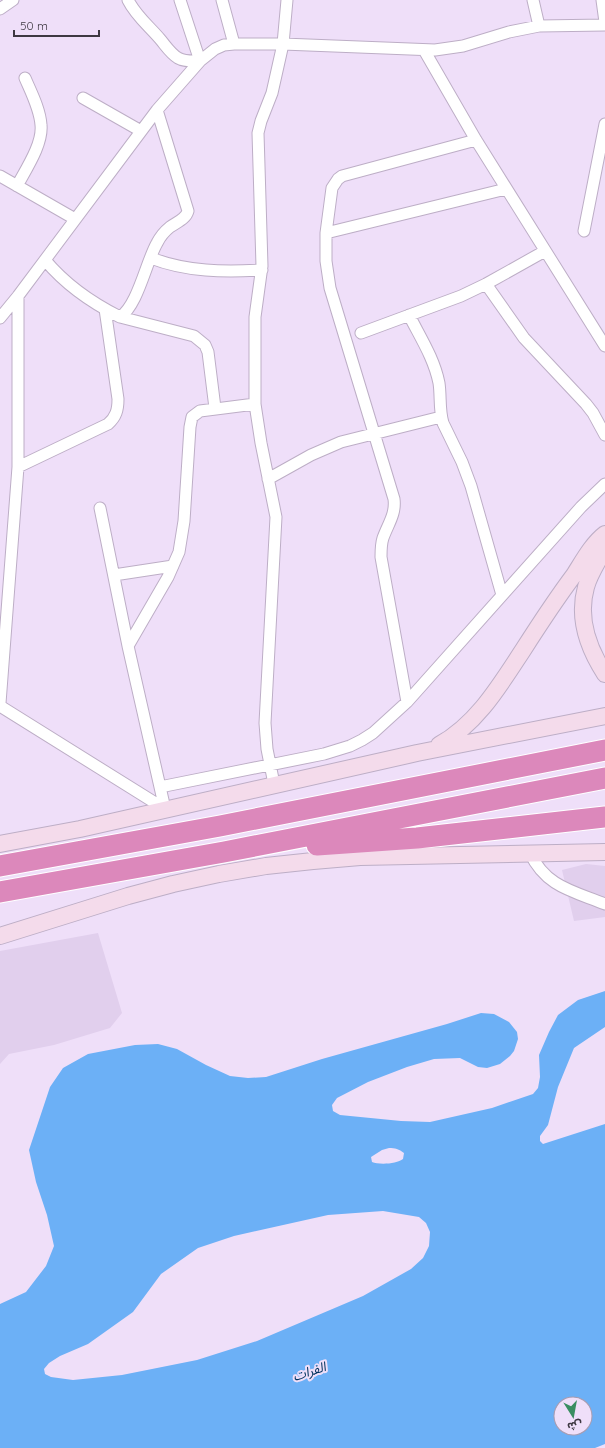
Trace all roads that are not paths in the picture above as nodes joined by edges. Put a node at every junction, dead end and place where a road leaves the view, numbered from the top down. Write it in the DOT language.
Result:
graph roads {
  1 [pos="13,0"];
  2 [pos="128,0"];
  3 [pos="180,0"];
  4 [pos="222,0"];
  5 [pos="287,0"];
  6 [pos="533,0"];
  7 [pos="602,0"];
  8 [pos="0,9"];
  9 [pos="605,24"];
  10 [pos="539,26"];
  11 [pos="234,44"];
  12 [pos="283,44"];
  13 [pos="424,50"];
  14 [pos="200,61"];
  15 [pos="25,78"];
  16 [pos="83,98"];
  17 [pos="157,110"];
  18 [pos="605,124"];
  19 [pos="141,131"];
  20 [pos="476,140"];
  21 [pos="0,176"];
  22 [pos="17,186"];
  23 [pos="506,189"];
  24 [pos="75,219"];
  25 [pos="584,231"];
  26 [pos="326,233"];
  27 [pos="545,251"];
  28 [pos="151,258"];
  29 [pos="45,260"];
  30 [pos="262,270"];
  31 [pos="486,284"];
  32 [pos="18,296"];
  33 [pos="105,309"];
  34 [pos="409,315"];
  35 [pos="120,316"];
  36 [pos="0,318"];
  37 [pos="361,333"];
  38 [pos="605,346"];
  39 [pos="255,404"];
  40 [pos="215,408"];
  41 [pos="441,417"];
  42 [pos="374,433"];
  43 [pos="605,435"];
  44 [pos="18,467"];
  45 [pos="268,479"];
  46 [pos="605,484"];
  47 [pos="100,508"];
  48 [pos="605,534"];
  49 [pos="605,549"];
  50 [pos="173,566"];
  51 [pos="114,575"];
  52 [pos="502,595"];
  53 [pos="128,646"];
  54 [pos="605,674"];
  55 [pos="407,702"];
  56 [pos="0,703"];
  57 [pos="0,706"];
  58 [pos="605,716"];
  59 [pos="605,750"];
  60 [pos="417,753"];
  61 [pos="270,764"];
  62 [pos="605,778"];
  63 [pos="274,784"];
  64 [pos="160,787"];
  65 [pos="165,809"];
  66 [pos="605,817"];
  67 [pos="220,826"];
  68 [pos="0,844"];
  69 [pos="224,852"];
  70 [pos="605,852"];
  71 [pos="530,853"];
  72 [pos="0,866"];
  73 [pos="0,892"];
  74 [pos="605,904"];
  75 [pos="0,936"];
  1 -- 8 [label="street"];
  2 -- 14 [label="street"];
  3 -- 14 [label="street"];
  4 -- 11 [label="street"];
  5 -- 12 [label="street"];
  6 -- 10 [label="street"];
  7 -- 9 [label="street"];
  9 -- 10 [label="street"];
  10 -- 13 [label="street"];
  11 -- 12 [label="street"];
  11 -- 14 [label="street"];
  12 -- 13 [label="street"];
  12 -- 30 [label="street"];
  13 -- 20 [label="street"];
  14 -- 17 [label="street"];
  15 -- 22 [label="street"];
  16 -- 19 [label="street"];
  17 -- 19 [label="street"];
  17 -- 28 [label="street"];
  18 -- 25 [label="street"];
  19 -- 24 [label="street"];
  20 -- 23 [label="street"];
  20 -- 26 [label="street"];
  21 -- 22 [label="street"];
  22 -- 24 [label="street"];
  23 -- 26 [label="street"];
  23 -- 27 [label="street"];
  24 -- 29 [label="street"];
  26 -- 42 [label="street"];
  27 -- 31 [label="street"];
  27 -- 38 [label="street"];
  28 -- 30 [label="street"];
  28 -- 35 [label="street"];
  29 -- 32 [label="street"];
  29 -- 33 [label="street"];
  30 -- 39 [label="street"];
  31 -- 34 [label="street"];
  31 -- 43 [label="street"];
  32 -- 36 [label="street"];
  32 -- 44 [label="street"];
  33 -- 35 [label="street"];
  33 -- 44 [label="street"];
  34 -- 37 [label="street"];
  34 -- 41 [label="street"];
  35 -- 40 [label="street"];
  39 -- 40 [label="street"];
  39 -- 45 [label="street"];
  40 -- 50 [label="street"];
  41 -- 42 [label="street"];
  41 -- 52 [label="street"];
  42 -- 45 [label="street"];
  42 -- 55 [label="street"];
  44 -- 56 [label="street"];
  45 -- 61 [label="street"];
  46 -- 52 [label="street"];
  47 -- 51 [label="street"];
  48 -- 60 [label="main road"];
  49 -- 54 [label="main road"];
  50 -- 51 [label="street"];
  50 -- 53 [label="street"];
  51 -- 53 [label="street"];
  52 -- 55 [label="street"];
  53 -- 64 [label="street"];
  55 -- 61 [label="street"];
  57 -- 65 [label="street"];
  58 -- 60 [label="main road"];
  59 -- 67 [label="highway"];
  60 -- 63 [label="main road"];
  61 -- 63 [label="street"];
  61 -- 64 [label="street"];
  62 -- 69 [label="highway"];
  63 -- 65 [label="main road"];
  64 -- 65 [label="street"];
  65 -- 68 [label="main road"];
  66 -- 69 [label="highway"];
  67 -- 69 [label="highway"];
  67 -- 72 [label="highway"];
  69 -- 73 [label="highway"];
  70 -- 71 [label="main road"];
  71 -- 74 [label="street"];
  71 -- 75 [label="main road"];
}
